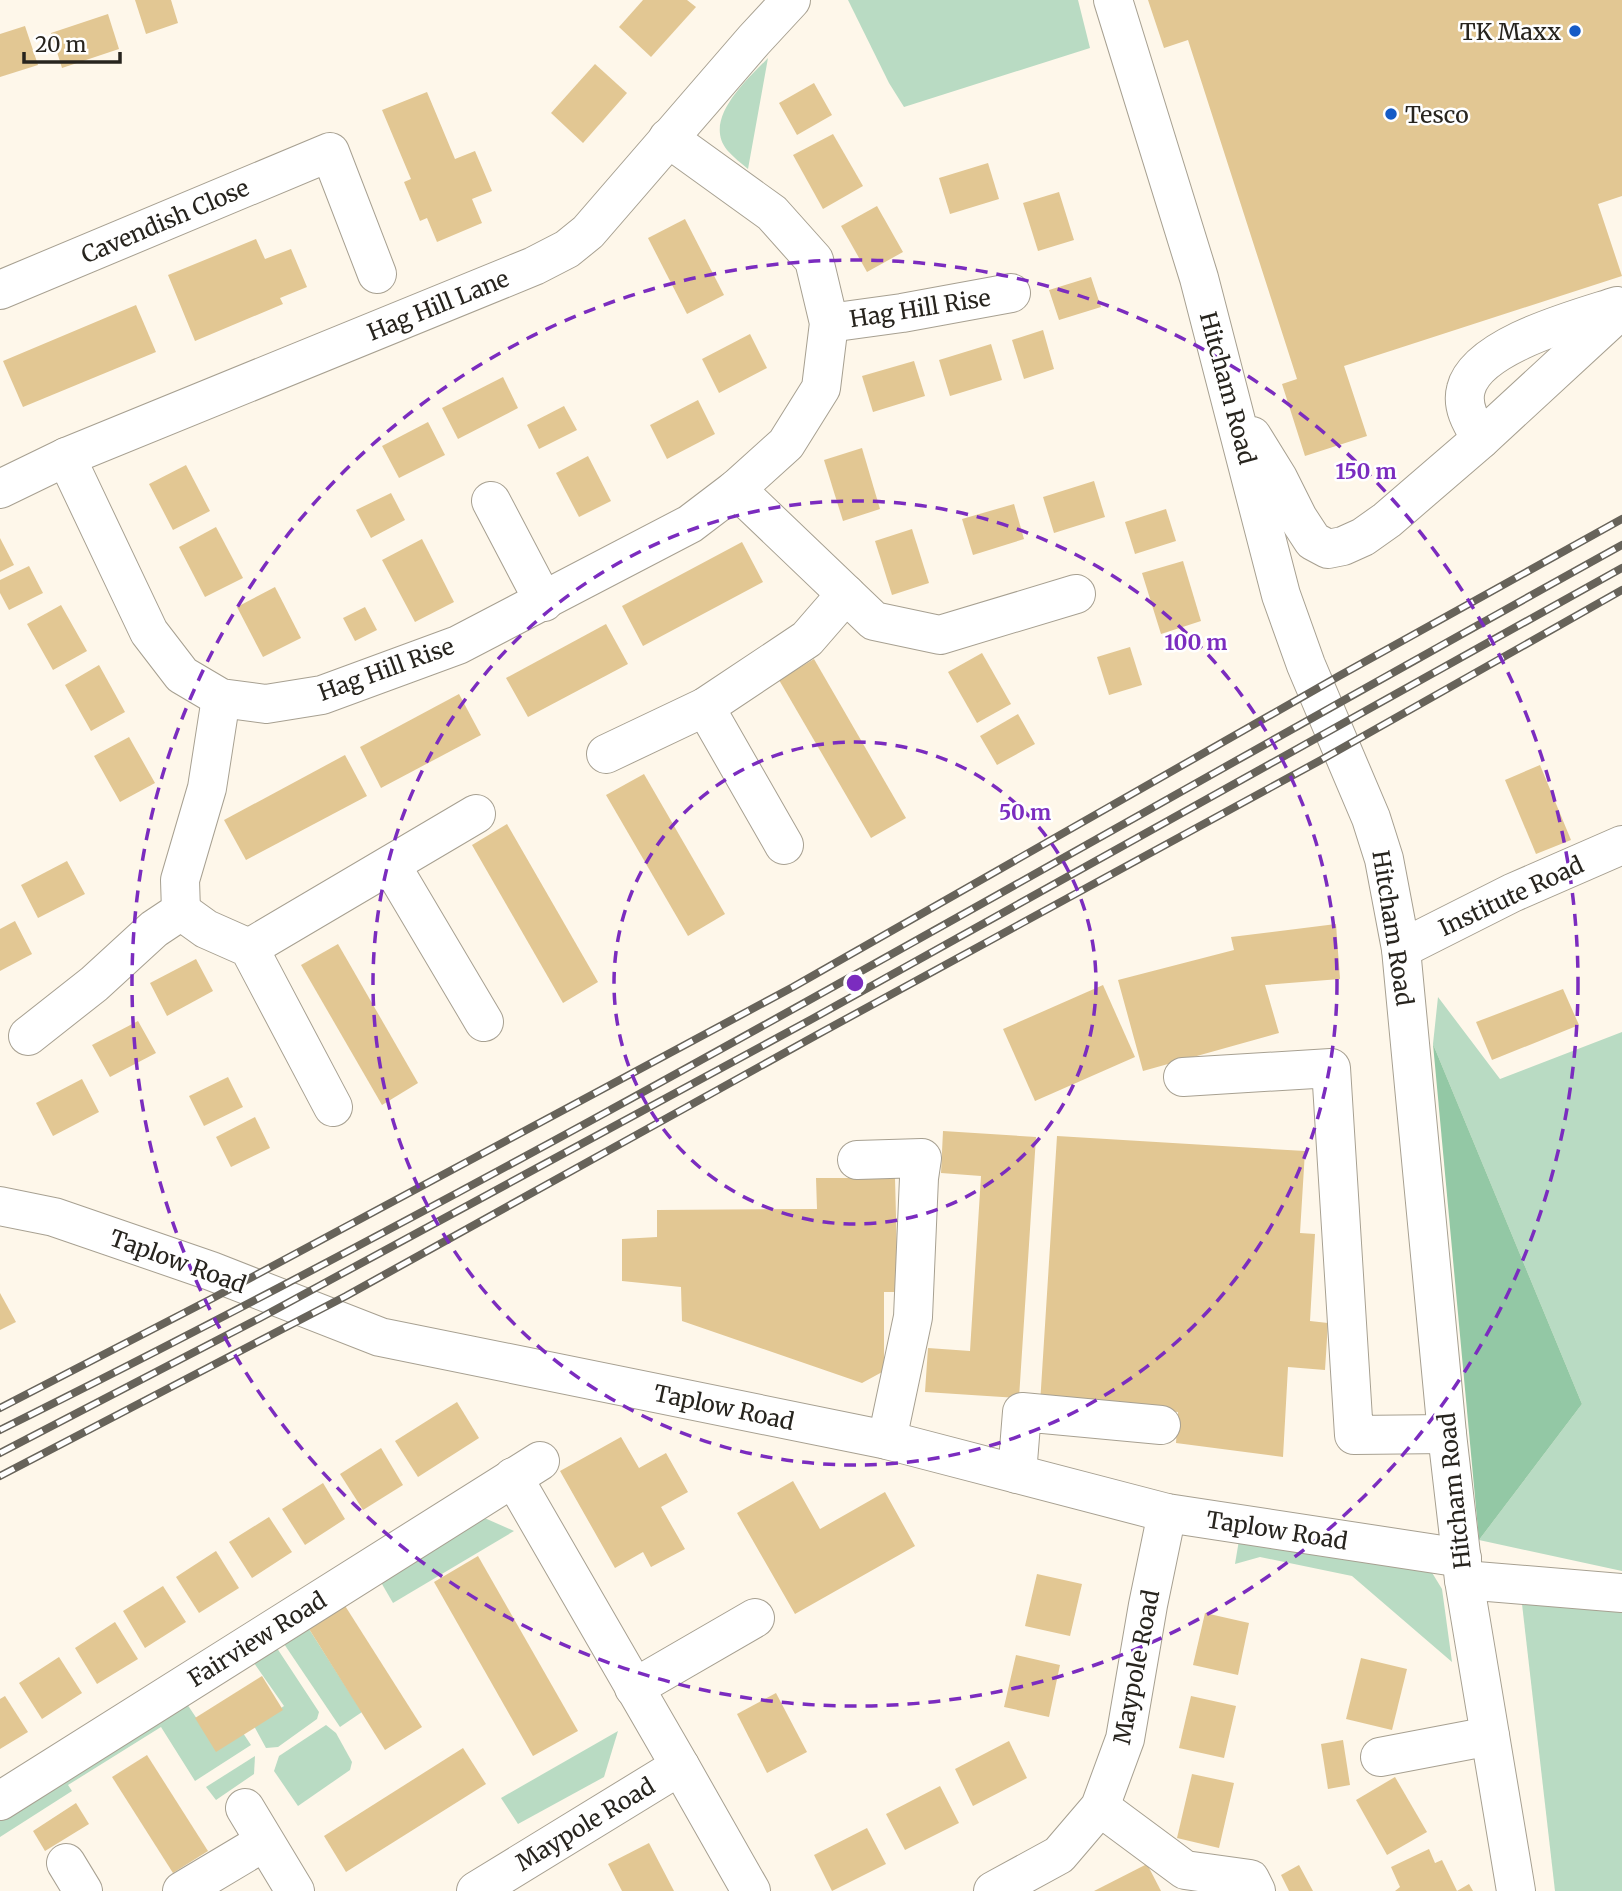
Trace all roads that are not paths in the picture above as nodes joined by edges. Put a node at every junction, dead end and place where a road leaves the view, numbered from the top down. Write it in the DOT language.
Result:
graph roads {
  1 [pos="791,0"];
  2 [pos="1113,0"];
  3 [pos="668,138"];
  4 [pos="377,274"];
  5 [pos="0,290"];
  6 [pos="1011,293"];
  7 [pos="1622,304"];
  8 [pos="1622,309"];
  9 [pos="830,323"];
  10 [pos="1234,407"];
  11 [pos="1481,439"];
  12 [pos="66,457"];
  13 [pos="0,489"];
  14 [pos="736,489"];
  15 [pos="491,501"];
  16 [pos="846,594"];
  17 [pos="1076,594"];
  18 [pos="544,602"];
  19 [pos="220,698"];
  20 [pos="705,707"];
  21 [pos="606,754"];
  22 [pos="476,814"];
  23 [pos="784,845"];
  24 [pos="1622,845"];
  25 [pos="391,865"];
  26 [pos="181,911"];
  27 [pos="249,948"];
  28 [pos="1401,949"];
  29 [pos="484,1022"];
  30 [pos="28,1036"];
  31 [pos="1183,1077"];
  32 [pos="332,1107"];
  33 [pos="857,1160"];
  34 [pos="0,1206"];
  35 [pos="1161,1425"];
  36 [pos="1447,1434"];
  37 [pos="887,1440"];
  38 [pos="1017,1474"];
  39 [pos="1167,1513"];
  40 [pos="1463,1569"];
  41 [pos="1622,1593"];
  42 [pos="755,1618"];
  43 [pos="634,1688"];
  44 [pos="1490,1736"];
  45 [pos="1380,1758"];
  46 [pos="680,1766"];
  47 [pos="0,1801"];
  48 [pos="1100,1807"];
  49 [pos="244,1808"];
  50 [pos="264,1842"];
  51 [pos="490,1887"];
  52 [pos="182,1891"];
  53 [pos="295,1891"];
  54 [pos="751,1891"];
  55 [pos="993,1891"];
  56 [pos="1256,1891"];
  57 [pos="1516,1891"];
  1 -- 3 [label="street, Hag Hill Lane"];
  2 -- 10 [label="street, Hitcham Road"];
  3 -- 9 [label="street, Hag Hill Rise"];
  3 -- 12 [label="street, Hag Hill Lane"];
  4 -- 5 [label="street, Cavendish Close"];
  6 -- 9 [label="street, Hag Hill Rise"];
  7 -- 11 [label="street"];
  8 -- 11 [label="street"];
  9 -- 14 [label="street, Hag Hill Rise"];
  10 -- 11 [label="street"];
  10 -- 28 [label="street, Hitcham Road"];
  12 -- 13 [label="street, Hag Hill Lane"];
  12 -- 19 [label="street, Hag Hill Rise"];
  14 -- 16 [label="street"];
  14 -- 18 [label="street, Hag Hill Rise"];
  15 -- 18 [label="street"];
  16 -- 17 [label="street"];
  16 -- 20 [label="street"];
  18 -- 19 [label="street, Hag Hill Rise"];
  19 -- 26 [label="street"];
  20 -- 21 [label="street"];
  20 -- 23 [label="street"];
  22 -- 25 [label="street"];
  24 -- 28 [label="street, Institute Road"];
  25 -- 27 [label="street"];
  25 -- 29 [label="street"];
  26 -- 27 [label="street"];
  26 -- 30 [label="street"];
  27 -- 32 [label="street"];
  28 -- 36 [label="street, Hitcham Road"];
  31 -- 36 [label="street"];
  33 -- 37 [label="street"];
  34 -- 37 [label="street, Taplow Road"];
  35 -- 38 [label="street"];
  36 -- 40 [label="street, Hitcham Road"];
  37 -- 38 [label="street, Taplow Road"];
  38 -- 39 [label="street, Taplow Road"];
  39 -- 40 [label="street, Taplow Road"];
  39 -- 48 [label="street, Maypole Road"];
  40 -- 41 [label="street, Taplow Road"];
  40 -- 44 [label="street, Hitcham Road"];
  42 -- 43 [label="street"];
  43 -- 46 [label="street, Fairview Road"];
  43 -- 47 [label="street, Fairview Road"];
  44 -- 45 [label="street"];
  44 -- 57 [label="street, Hitcham Road"];
  46 -- 51 [label="street, Maypole Road"];
  46 -- 54 [label="street, Maypole Road"];
  48 -- 55 [label="street, Maypole Road"];
  48 -- 56 [label="street"];
  49 -- 50 [label="street"];
  50 -- 52 [label="street"];
  50 -- 53 [label="street"];
}
